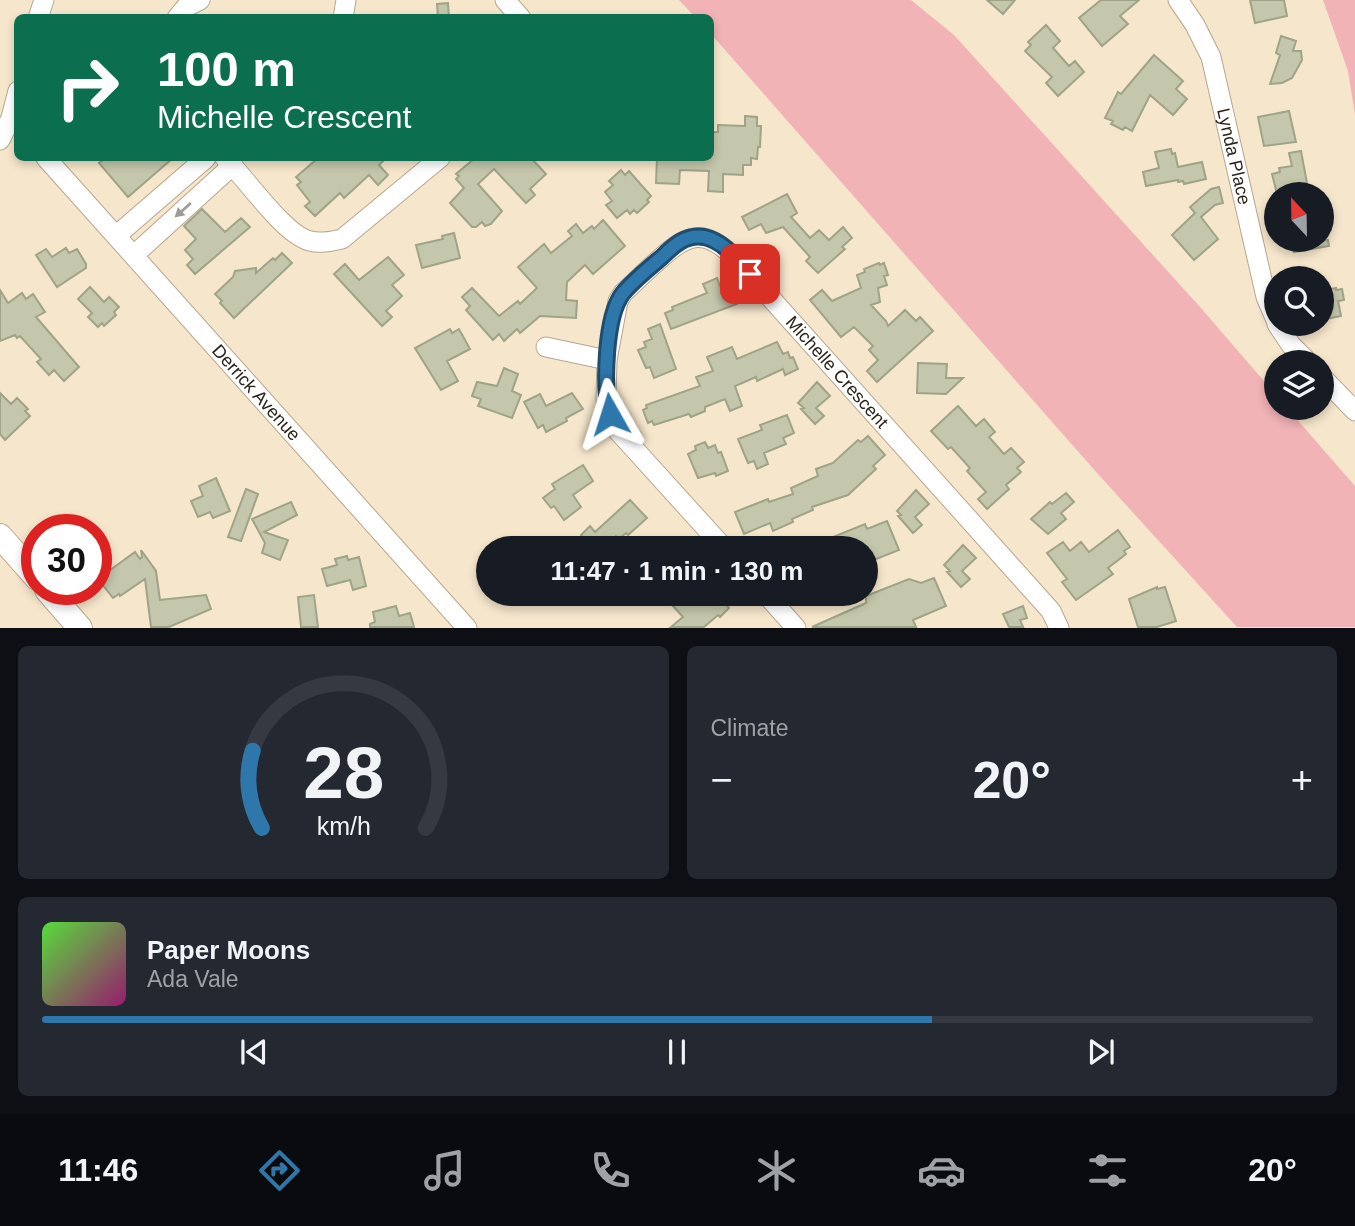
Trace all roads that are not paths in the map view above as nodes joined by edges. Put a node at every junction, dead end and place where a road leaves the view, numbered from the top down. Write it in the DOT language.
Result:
graph roads {
  1 [pos="200,0"];
  2 [pos="505,0"];
  3 [pos="1178,0"];
  4 [pos="180,14"];
  5 [pos="517,14"];
  6 [pos="14,122"];
  7 [pos="0,140"];
  8 [pos="49,161"];
  9 [pos="203,161"];
  10 [pos="229,161"];
  11 [pos="436,161"];
  12 [pos="117,235"];
  13 [pos="134,255"];
  14 [pos="1264,288"];
  15 [pos="1286,336"];
  16 [pos="546,347"];
  17 [pos="1296,350"];
  18 [pos="607,359"];
  19 [pos="1334,389"];
  20 [pos="1355,411"];
  21 [pos="0,536"];
  22 [pos="713,536"];
  23 [pos="21,560"];
  24 [pos="60,605"];
  25 [pos="777,606"];
  26 [pos="80,628"];
  27 [pos="467,628"];
  28 [pos="796,628"];
  29 [pos="1059,628"];
  1 -- 4 [label="street"];
  2 -- 5 [label="street"];
  3 -- 14 [label="street, Lynda Place"];
  6 -- 7 [label="street"];
  8 -- 12 [label="street, Derrick Avenue"];
  9 -- 12 [label="street"];
  10 -- 11 [label="street"];
  10 -- 13 [label="street, one-way"];
  12 -- 13 [label="street, Derrick Avenue"];
  13 -- 27 [label="street, Derrick Avenue"];
  15 -- 17 [label="street, Lynda Place"];
  16 -- 18 [label="street"];
  18 -- 22 [label="street, Michelle Crescent"];
  18 -- 29 [label="street, Michelle Crescent"];
  19 -- 20 [label="street"];
  21 -- 23 [label="main road"];
  24 -- 26 [label="main road"];
  25 -- 28 [label="street"];
}
